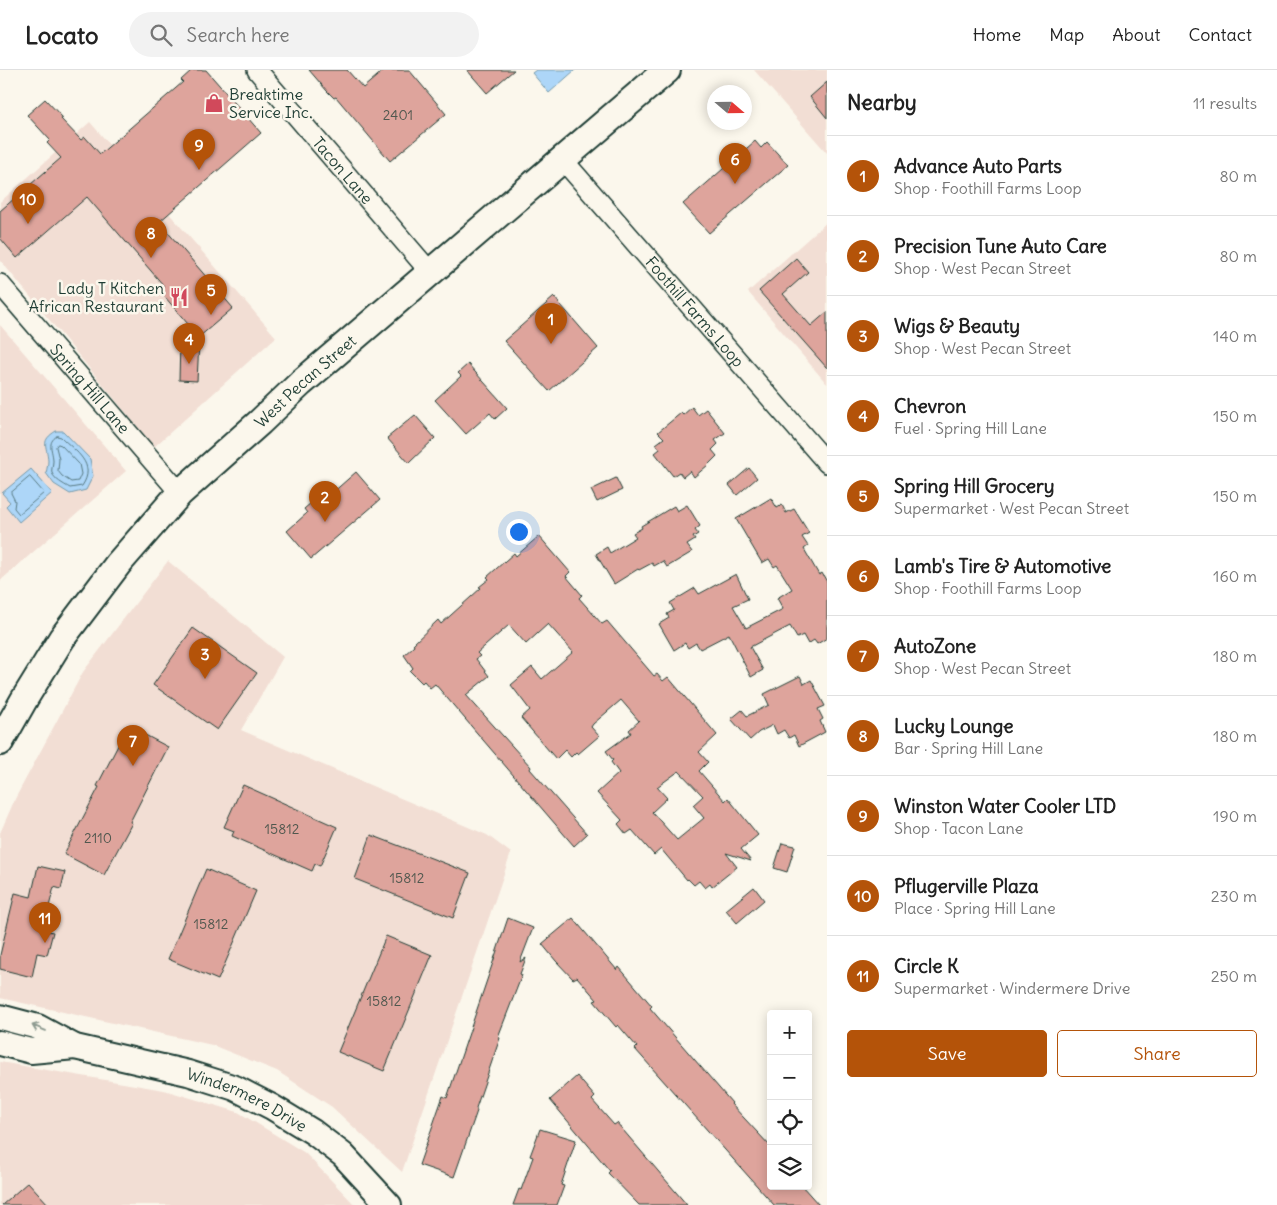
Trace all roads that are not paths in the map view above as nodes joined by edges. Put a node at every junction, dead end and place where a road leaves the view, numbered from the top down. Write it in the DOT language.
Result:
graph roads {
  1 [pos="257,70"];
  2 [pos="667,70"];
  3 [pos="563,160"];
  4 [pos="430,272"];
  5 [pos="0,284"];
  6 [pos="827,463"];
  7 [pos="180,492"];
  8 [pos="0,742"];
  9 [pos="0,1017"];
  10 [pos="0,1044"];
  11 [pos="75,1046"];
  12 [pos="389,1205"];
  1 -- 4 [label="street, Tacon Lane"];
  2 -- 3 [label="main road, West Pecan Street"];
  3 -- 4 [label="main road, West Pecan Street"];
  3 -- 6 [label="street, Foothill Farms Loop"];
  4 -- 7 [label="main road, West Pecan Street"];
  5 -- 7 [label="street, Spring Hill Lane"];
  7 -- 8 [label="main road, West Pecan Street"];
  11 -- 9 [label="street, Windermere Drive, one-way"];
  10 -- 11 [label="street, Windermere Drive"];
  11 -- 12 [label="street, Windermere Drive"];
}
